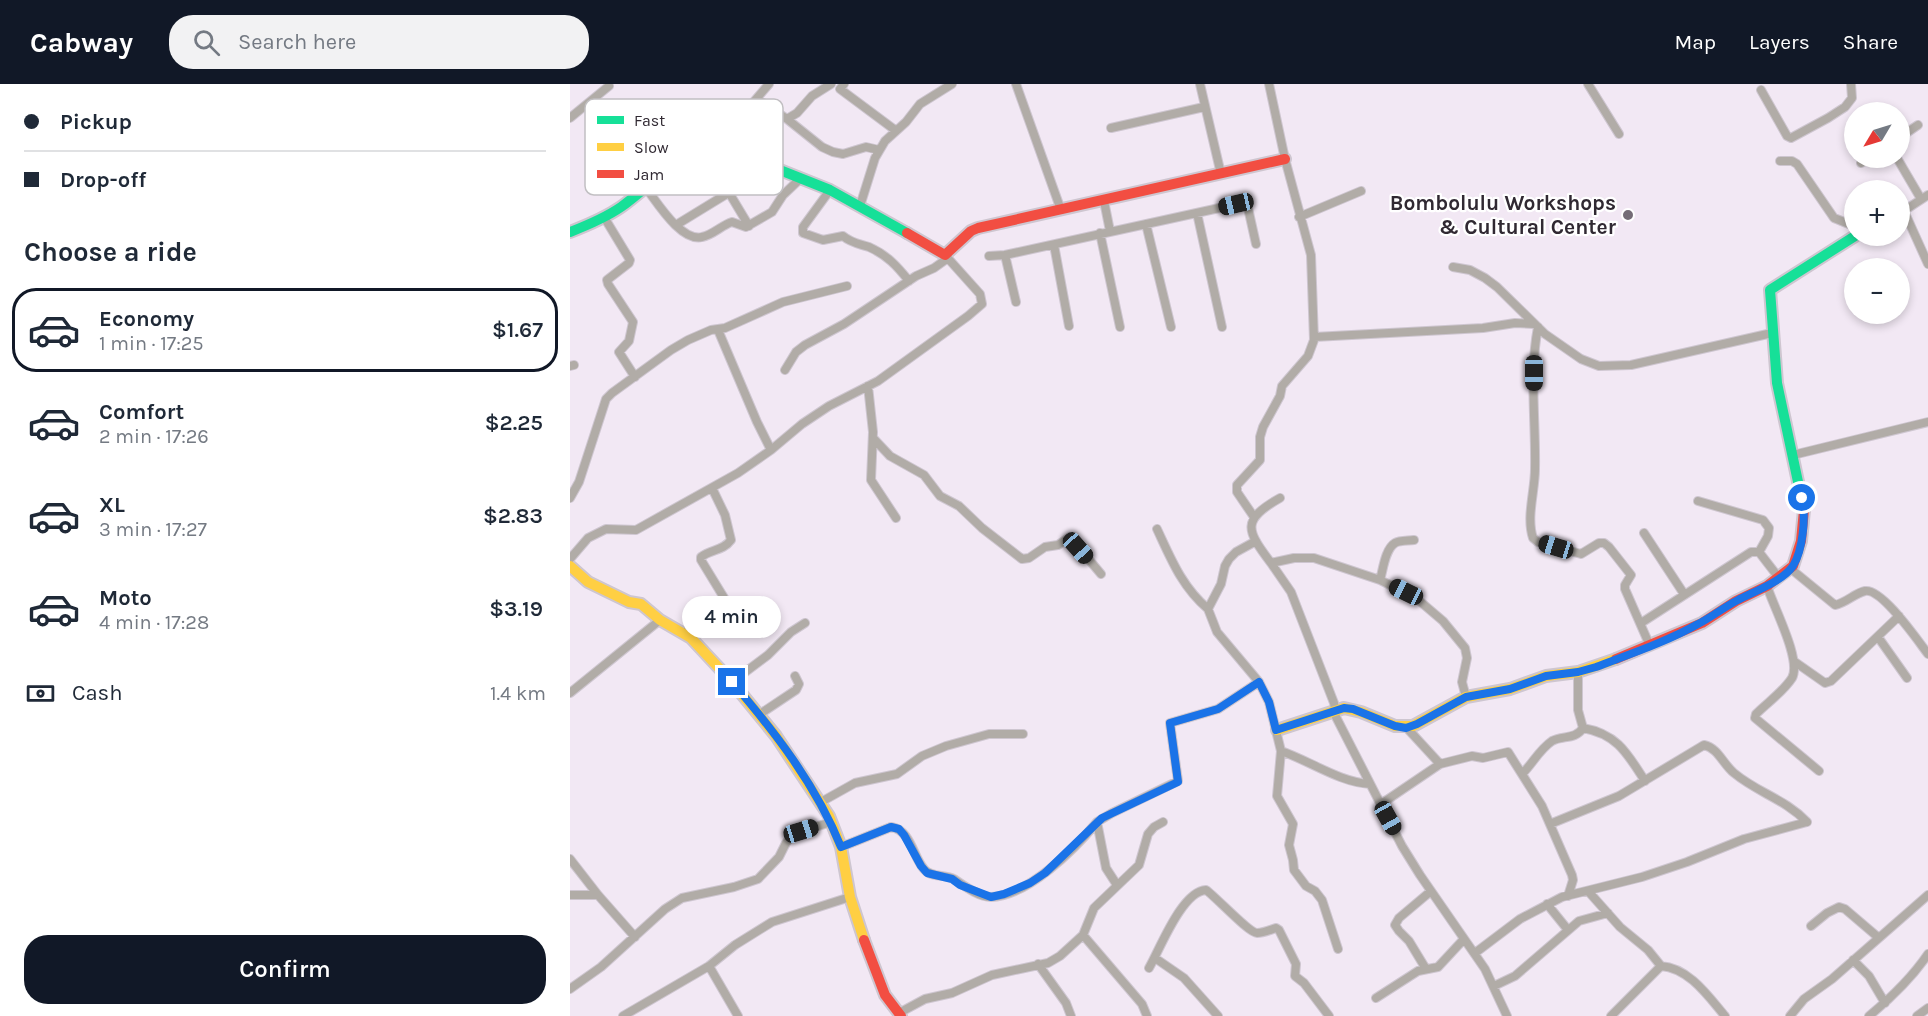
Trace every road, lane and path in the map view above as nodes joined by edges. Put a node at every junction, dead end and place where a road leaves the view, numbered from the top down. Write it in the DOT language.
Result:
graph roads {
  1 [pos="769,84"];
  2 [pos="951,84"];
  3 [pos="1016,84"];
  4 [pos="1200,84"];
  5 [pos="1269,84"];
  6 [pos="1588,84"];
  7 [pos="1851,84"];
  8 [pos="837,85"];
  9 [pos="609,86"];
  10 [pos="1761,90"];
  11 [pos="593,99"];
  12 [pos="757,99"];
  13 [pos="585,106"];
  14 [pos="1204,107"];
  15 [pos="783,116"];
  16 [pos="570,118"];
  17 [pos="787,119"];
  18 [pos="1918,125"];
  19 [pos="1111,128"];
  20 [pos="895,130"];
  21 [pos="1910,130"];
  22 [pos="1619,134"];
  23 [pos="879,150"];
  24 [pos="1285,159"];
  25 [pos="1780,161"];
  26 [pos="1904,168"];
  27 [pos="783,171"];
  28 [pos="1221,174"];
  29 [pos="801,178"];
  30 [pos="830,190"];
  31 [pos="1362,191"];
  32 [pos="637,195"];
  33 [pos="652,195"];
  34 [pos="722,195"];
  35 [pos="730,195"];
  36 [pos="1924,197"];
  37 [pos="1104,201"];
  38 [pos="860,206"];
  39 [pos="1910,206"];
  40 [pos="1061,210"];
  41 [pos="1197,213"];
  42 [pos="604,217"];
  43 [pos="1299,217"];
  44 [pos="1844,222"];
  45 [pos="1146,224"];
  46 [pos="676,225"];
  47 [pos="749,226"];
  48 [pos="1910,229"];
  49 [pos="1110,231"];
  50 [pos="570,232"];
  51 [pos="1100,233"];
  52 [pos="1844,243"];
  53 [pos="1256,244"];
  54 [pos="1054,245"];
  55 [pos="1005,255"];
  56 [pos="947,256"];
  57 [pos="989,256"];
  58 [pos="1928,264"];
  59 [pos="1453,267"];
  60 [pos="909,281"];
  61 [pos="847,286"];
  62 [pos="1016,302"];
  63 [pos="1536,325"];
  64 [pos="1069,326"];
  65 [pos="1120,327"];
  66 [pos="1171,327"];
  67 [pos="1222,327"];
  68 [pos="718,330"];
  69 [pos="1772,333"];
  70 [pos="1314,337"];
  71 [pos="785,370"];
  72 [pos="634,377"];
  73 [pos="868,386"];
  74 [pos="1928,422"];
  75 [pos="873,438"];
  76 [pos="771,450"];
  77 [pos="1793,455"];
  78 [pos="712,488"];
  79 [pos="570,498"];
  80 [pos="1280,498"];
  81 [pos="1698,501"];
  82 [pos="1254,517"];
  83 [pos="896,518"];
  84 [pos="1157,529"];
  85 [pos="1644,533"];
  86 [pos="1414,540"];
  87 [pos="1256,541"];
  88 [pos="1759,552"];
  89 [pos="570,559"];
  90 [pos="1271,563"];
  91 [pos="570,566"];
  92 [pos="1791,569"];
  93 [pos="1101,574"];
  94 [pos="1779,578"];
  95 [pos="1380,580"];
  96 [pos="1767,586"];
  97 [pos="1684,594"];
  98 [pos="1208,609"];
  99 [pos="1899,616"];
  100 [pos="660,621"];
  101 [pos="805,623"];
  102 [pos="1641,623"];
  103 [pos="685,633"];
  104 [pos="1878,637"];
  105 [pos="1650,646"];
  106 [pos="1928,654"];
  107 [pos="1795,662"];
  108 [pos="1578,672"];
  109 [pos="795,676"];
  110 [pos="1907,678"];
  111 [pos="732,682"];
  112 [pos="1259,682"];
  113 [pos="570,693"];
  114 [pos="1466,697"];
  115 [pos="1335,709"];
  116 [pos="759,714"];
  117 [pos="1406,728"];
  118 [pos="1583,728"];
  119 [pos="1276,730"];
  120 [pos="1023,734"];
  121 [pos="1281,751"];
  122 [pos="1440,764"];
  123 [pos="1819,771"];
  124 [pos="1522,774"];
  125 [pos="1645,780"];
  126 [pos="1370,784"];
  127 [pos="821,802"];
  128 [pos="1381,804"];
  129 [pos="831,822"];
  130 [pos="1098,822"];
  131 [pos="1163,822"];
  132 [pos="1550,824"];
  133 [pos="841,847"];
  134 [pos="570,859"];
  135 [pos="1117,885"];
  136 [pos="1431,891"];
  137 [pos="1588,891"];
  138 [pos="570,895"];
  139 [pos="598,895"];
  140 [pos="1568,896"];
  141 [pos="850,897"];
  142 [pos="1927,898"];
  143 [pos="1547,904"];
  144 [pos="1608,913"];
  145 [pos="1811,926"];
  146 [pos="1568,930"];
  147 [pos="1083,935"];
  148 [pos="635,937"];
  149 [pos="1879,938"];
  150 [pos="1464,939"];
  151 [pos="1338,949"];
  152 [pos="1475,953"];
  153 [pos="1928,954"];
  154 [pos="1155,958"];
  155 [pos="1853,960"];
  156 [pos="1038,964"];
  157 [pos="709,966"];
  158 [pos="1661,966"];
  159 [pos="1149,968"];
  160 [pos="1426,969"];
  161 [pos="1494,986"];
  162 [pos="570,989"];
  163 [pos="1377,998"];
  164 [pos="1885,1003"];
  165 [pos="1928,1008"];
  166 [pos="1793,1013"];
  167 [pos="900,1015"];
  168 [pos="623,1016"];
  169 [pos="738,1016"];
  170 [pos="1071,1016"];
  171 [pos="1147,1016"];
  172 [pos="1218,1016"];
  173 [pos="1329,1016"];
  174 [pos="1507,1016"];
  175 [pos="1611,1016"];
  176 [pos="1725,1016"];
  177 [pos="1804,1016"];
  178 [pos="1869,1016"];
  179 [pos="1917,1016"];
  1 -- 12 [label="street"];
  2 -- 20 [label="street"];
  3 -- 40 [label="street"];
  4 -- 14 [label="street"];
  5 -- 24 [label="street"];
  6 -- 22 [label="street"];
  7 -- 10 [label="street"];
  8 -- 17 [label="street"];
  8 -- 20 [label="street"];
  9 -- 11 [label="street"];
  13 -- 16 [label="street"];
  14 -- 19 [label="street"];
  14 -- 28 [label="street"];
  15 -- 17 [label="street"];
  17 -- 23 [label="street"];
  18 -- 21 [label="street"];
  20 -- 23 [label="street"];
  23 -- 38 [label="street"];
  24 -- 28 [label="street"];
  24 -- 43 [label="street"];
  25 -- 44 [label="street"];
  26 -- 36 [label="street"];
  27 -- 29 [label="street"];
  28 -- 37 [label="street"];
  29 -- 30 [label="street"];
  29 -- 47 [label="street"];
  30 -- 38 [label="street"];
  30 -- 60 [label="street"];
  31 -- 43 [label="street"];
  32 -- 42 [label="street"];
  33 -- 46 [label="street"];
  34 -- 46 [label="street"];
  35 -- 47 [label="street"];
  36 -- 39 [label="street"];
  37 -- 40 [label="street"];
  37 -- 49 [label="street"];
  38 -- 56 [label="street"];
  40 -- 56 [label="street"];
  41 -- 45 [label="street"];
  41 -- 53 [label="street"];
  41 -- 67 [label="street"];
  42 -- 50 [label="street"];
  42 -- 72 [label="street"];
  43 -- 70 [label="street"];
  45 -- 49 [label="street"];
  45 -- 66 [label="street"];
  46 -- 47 [label="street"];
  48 -- 58 [label="street"];
  49 -- 51 [label="street"];
  51 -- 54 [label="street"];
  51 -- 65 [label="street"];
  52 -- 69 [label="street"];
  54 -- 55 [label="street"];
  54 -- 64 [label="street"];
  55 -- 57 [label="street"];
  55 -- 62 [label="street"];
  56 -- 60 [label="street"];
  56 -- 73 [label="street"];
  59 -- 63 [label="street"];
  60 -- 71 [label="street"];
  61 -- 68 [label="street"];
  63 -- 69 [label="street"];
  63 -- 70 [label="street"];
  63 -- 102 [label="street"];
  68 -- 72 [label="street"];
  68 -- 76 [label="street"];
  69 -- 77 [label="street"];
  70 -- 82 [label="street"];
  72 -- 79 [label="street"];
  73 -- 75 [label="street"];
  73 -- 76 [label="street"];
  74 -- 77 [label="street"];
  75 -- 83 [label="street"];
  75 -- 93 [label="street"];
  76 -- 78 [label="street"];
  77 -- 92 [label="street"];
  78 -- 89 [label="street"];
  78 -- 103 [label="street"];
  80 -- 82 [label="street"];
  81 -- 88 [label="street"];
  82 -- 87 [label="street"];
  84 -- 98 [label="street"];
  85 -- 97 [label="street"];
  86 -- 95 [label="street"];
  87 -- 90 [label="street"];
  87 -- 98 [label="street"];
  88 -- 94 [label="street"];
  88 -- 97 [label="street"];
  90 -- 95 [label="street"];
  90 -- 115 [label="street"];
  91 -- 100 [label="street"];
  92 -- 94 [label="street"];
  92 -- 99 [label="street"];
  94 -- 96 [label="street"];
  95 -- 114 [label="street"];
  96 -- 105 [label="street"];
  96 -- 107 [label="street"];
  97 -- 102 [label="street"];
  98 -- 112 [label="street"];
  99 -- 104 [label="street"];
  99 -- 106 [label="street"];
  100 -- 103 [label="street"];
  100 -- 113 [label="street"];
  101 -- 111 [label="street"];
  102 -- 105 [label="street"];
  103 -- 111 [label="street"];
  104 -- 107 [label="street"];
  104 -- 110 [label="street"];
  105 -- 108 [label="street"];
  107 -- 123 [label="street"];
  108 -- 114 [label="street"];
  108 -- 118 [label="street"];
  109 -- 116 [label="street"];
  111 -- 116 [label="street"];
  112 -- 119 [label="street"];
  112 -- 130 [label="street"];
  114 -- 117 [label="street"];
  115 -- 117 [label="street"];
  115 -- 119 [label="street"];
  115 -- 126 [label="street"];
  116 -- 127 [label="street"];
  117 -- 122 [label="street"];
  118 -- 124 [label="street"];
  118 -- 125 [label="street"];
  119 -- 121 [label="street"];
  120 -- 127 [label="street"];
  121 -- 126 [label="street"];
  121 -- 151 [label="street"];
  122 -- 124 [label="street"];
  122 -- 128 [label="street"];
  124 -- 132 [label="street"];
  125 -- 132 [label="street"];
  125 -- 137 [label="street"];
  126 -- 128 [label="street"];
  127 -- 129 [label="street"];
  128 -- 136 [label="street"];
  129 -- 133 [label="street"];
  129 -- 148 [label="street"];
  130 -- 133 [label="street"];
  130 -- 135 [label="street"];
  131 -- 135 [label="street"];
  132 -- 140 [label="street"];
  133 -- 141 [label="street"];
  134 -- 139 [label="street"];
  135 -- 147 [label="street"];
  136 -- 150 [label="street"];
  136 -- 160 [label="street"];
  137 -- 140 [label="street"];
  137 -- 144 [label="street"];
  138 -- 139 [label="street"];
  139 -- 148 [label="street"];
  140 -- 143 [label="street"];
  141 -- 157 [label="street"];
  141 -- 167 [label="street"];
  142 -- 149 [label="street"];
  143 -- 146 [label="street"];
  143 -- 152 [label="street"];
  144 -- 146 [label="street"];
  144 -- 158 [label="street"];
  145 -- 149 [label="street"];
  146 -- 161 [label="street"];
  147 -- 156 [label="street"];
  147 -- 171 [label="street"];
  148 -- 162 [label="street"];
  149 -- 155 [label="street"];
  150 -- 152 [label="street"];
  150 -- 160 [label="street"];
  152 -- 161 [label="street"];
  153 -- 164 [label="street"];
  154 -- 159 [label="street"];
  154 -- 172 [label="street"];
  154 -- 173 [label="street"];
  155 -- 164 [label="street"];
  155 -- 166 [label="street"];
  156 -- 167 [label="street"];
  156 -- 170 [label="street"];
  157 -- 168 [label="street"];
  157 -- 169 [label="street"];
  158 -- 175 [label="street"];
  158 -- 176 [label="street"];
  160 -- 163 [label="street"];
  161 -- 174 [label="street"];
  164 -- 178 [label="street"];
  165 -- 179 [label="street"];
  166 -- 177 [label="street"];
}
